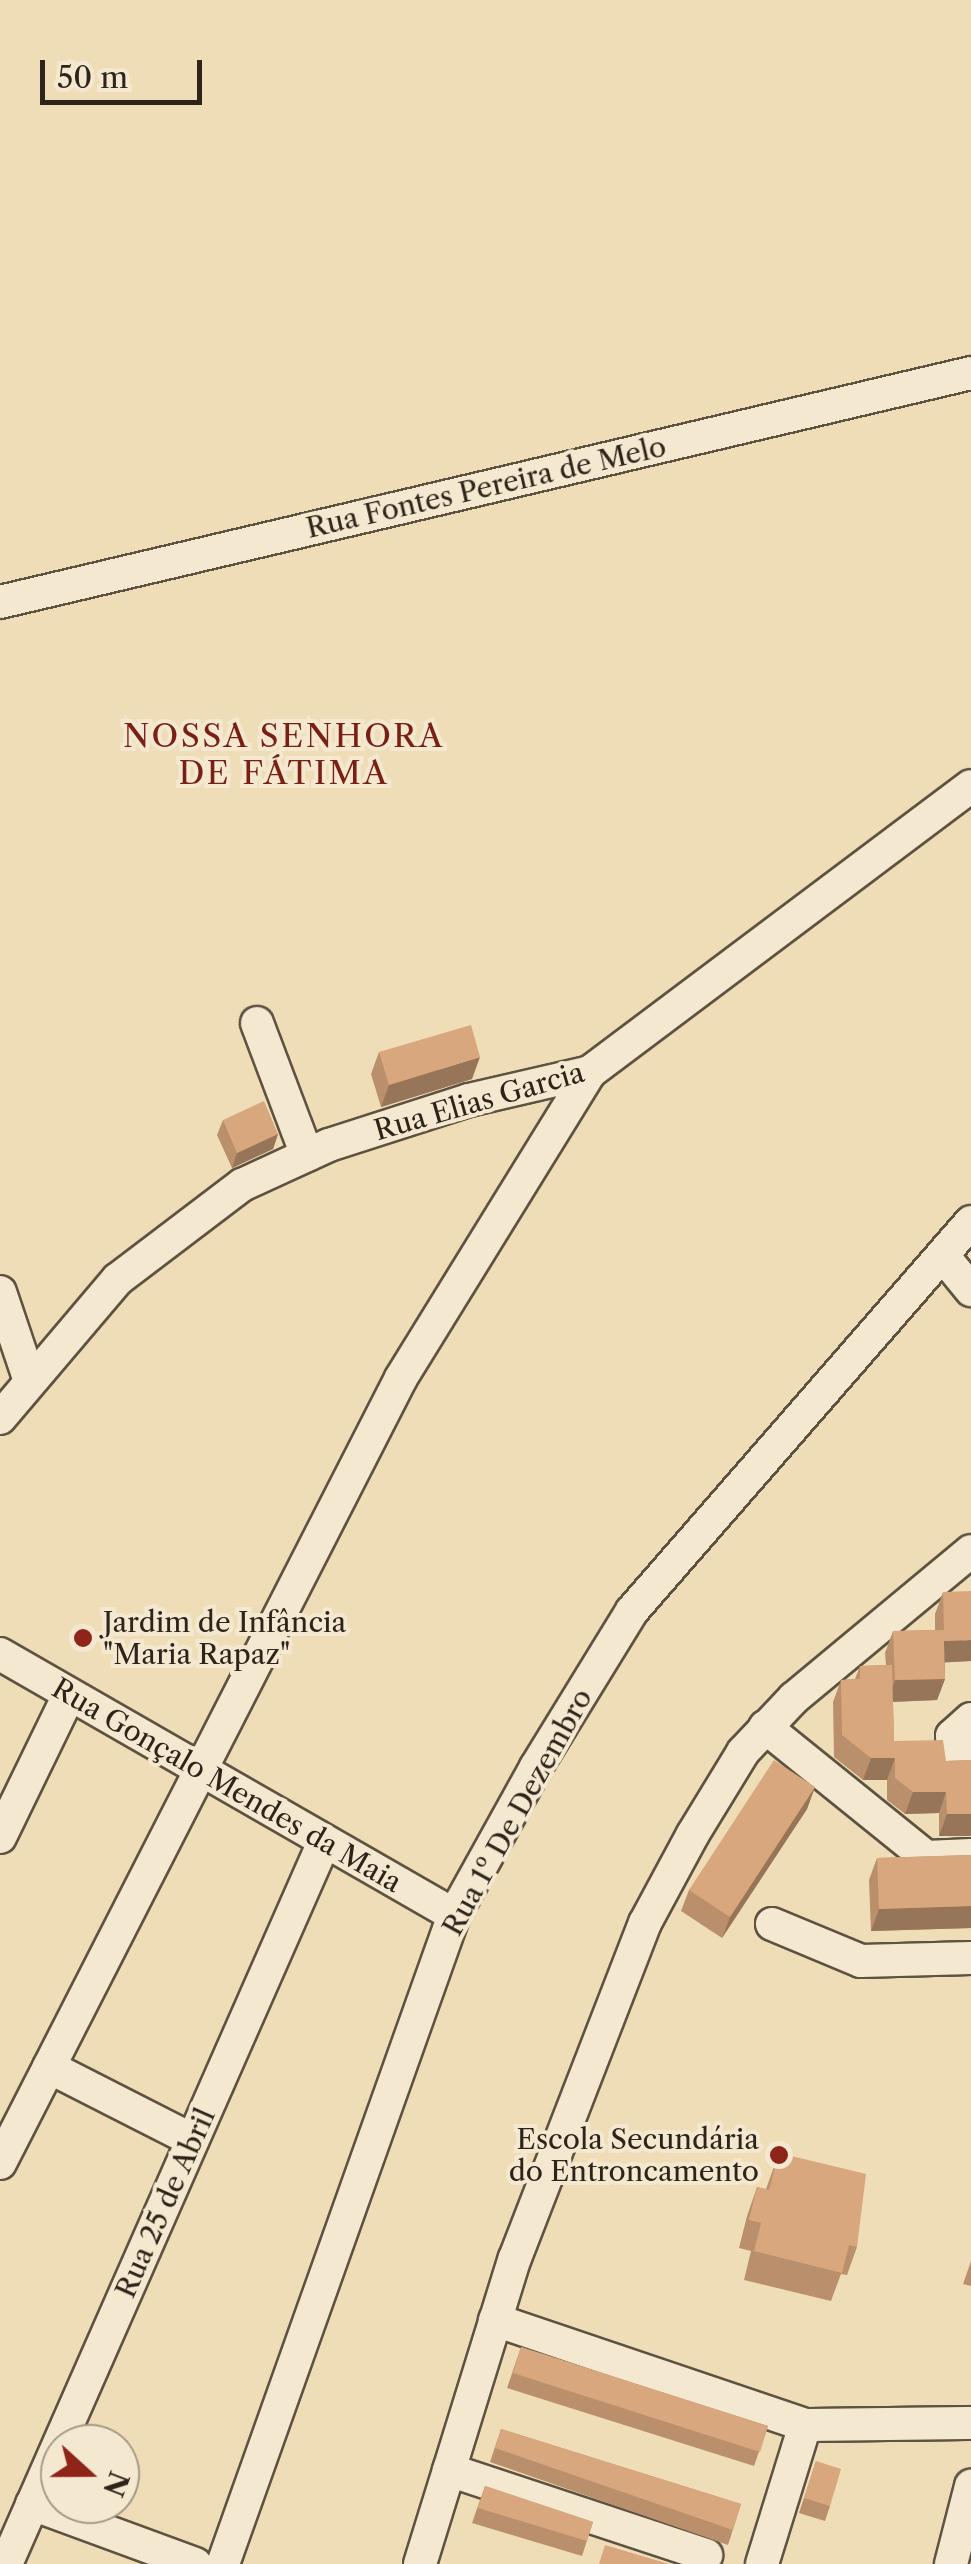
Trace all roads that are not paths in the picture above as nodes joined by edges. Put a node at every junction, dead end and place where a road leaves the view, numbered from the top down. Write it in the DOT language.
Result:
graph roads {
  1 [pos="971,373"];
  2 [pos="0,602"];
  3 [pos="971,786"];
  4 [pos="256,1023"];
  5 [pos="590,1072"];
  6 [pos="307,1155"];
  7 [pos="971,1222"];
  8 [pos="944,1257"];
  9 [pos="971,1290"];
  10 [pos="0,1292"];
  11 [pos="30,1382"];
  12 [pos="0,1418"];
  13 [pos="971,1551"];
  14 [pos="0,1654"];
  15 [pos="69,1695"];
  16 [pos="971,1719"];
  17 [pos="765,1727"];
  18 [pos="971,1755"];
  19 [pos="202,1772"];
  20 [pos="0,1837"];
  21 [pos="324,1842"];
  22 [pos="971,1855"];
  23 [pos="454,1915"];
  24 [pos="772,1924"];
  25 [pos="971,1958"];
  26 [pos="49,2068"];
  27 [pos="192,2140"];
  28 [pos="0,2163"];
  29 [pos="495,2320"];
  30 [pos="971,2423"];
  31 [pos="805,2425"];
  32 [pos="449,2470"];
  33 [pos="971,2486"];
  34 [pos="32,2504"];
  35 [pos="706,2555"];
  36 [pos="6,2564"];
  37 [pos="195,2564"];
  38 [pos="223,2564"];
  39 [pos="420,2564"];
  40 [pos="762,2564"];
  41 [pos="951,2564"];
  1 -- 2 [label="street, Rua Fontes Pereira de Melo"];
  3 -- 5 [label="street, Rua Elias Garcia"];
  4 -- 6 [label="street"];
  5 -- 6 [label="street, Rua Elias Garcia"];
  5 -- 19 [label="street"];
  6 -- 11 [label="street, Rua Elias Garcia"];
  7 -- 8 [label="street, Rua 1º De Dezembro"];
  8 -- 9 [label="street"];
  8 -- 23 [label="street, Rua 1º De Dezembro"];
  10 -- 11 [label="street"];
  11 -- 12 [label="street, Rua Elias Garcia"];
  13 -- 17 [label="street"];
  14 -- 15 [label="street, Rua Gonçalo Mendes da Maia"];
  15 -- 19 [label="street, Rua Gonçalo Mendes da Maia"];
  15 -- 20 [label="street"];
  16 -- 18 [label="street"];
  17 -- 22 [label="street"];
  17 -- 29 [label="street"];
  19 -- 21 [label="street, Rua Gonçalo Mendes da Maia"];
  19 -- 26 [label="street"];
  21 -- 23 [label="street, Rua Gonçalo Mendes da Maia"];
  21 -- 27 [label="street, Rua 25 de Abril"];
  23 -- 38 [label="street, Rua 1º De Dezembro"];
  24 -- 25 [label="street"];
  26 -- 27 [label="street"];
  26 -- 28 [label="street"];
  27 -- 34 [label="street, Rua 25 de Abril"];
  29 -- 31 [label="street"];
  29 -- 32 [label="street"];
  30 -- 31 [label="street"];
  31 -- 40 [label="street"];
  32 -- 35 [label="street"];
  32 -- 39 [label="street"];
  33 -- 41 [label="street"];
  34 -- 36 [label="street, Rua 25 de Abril"];
  34 -- 37 [label="street"];
}
